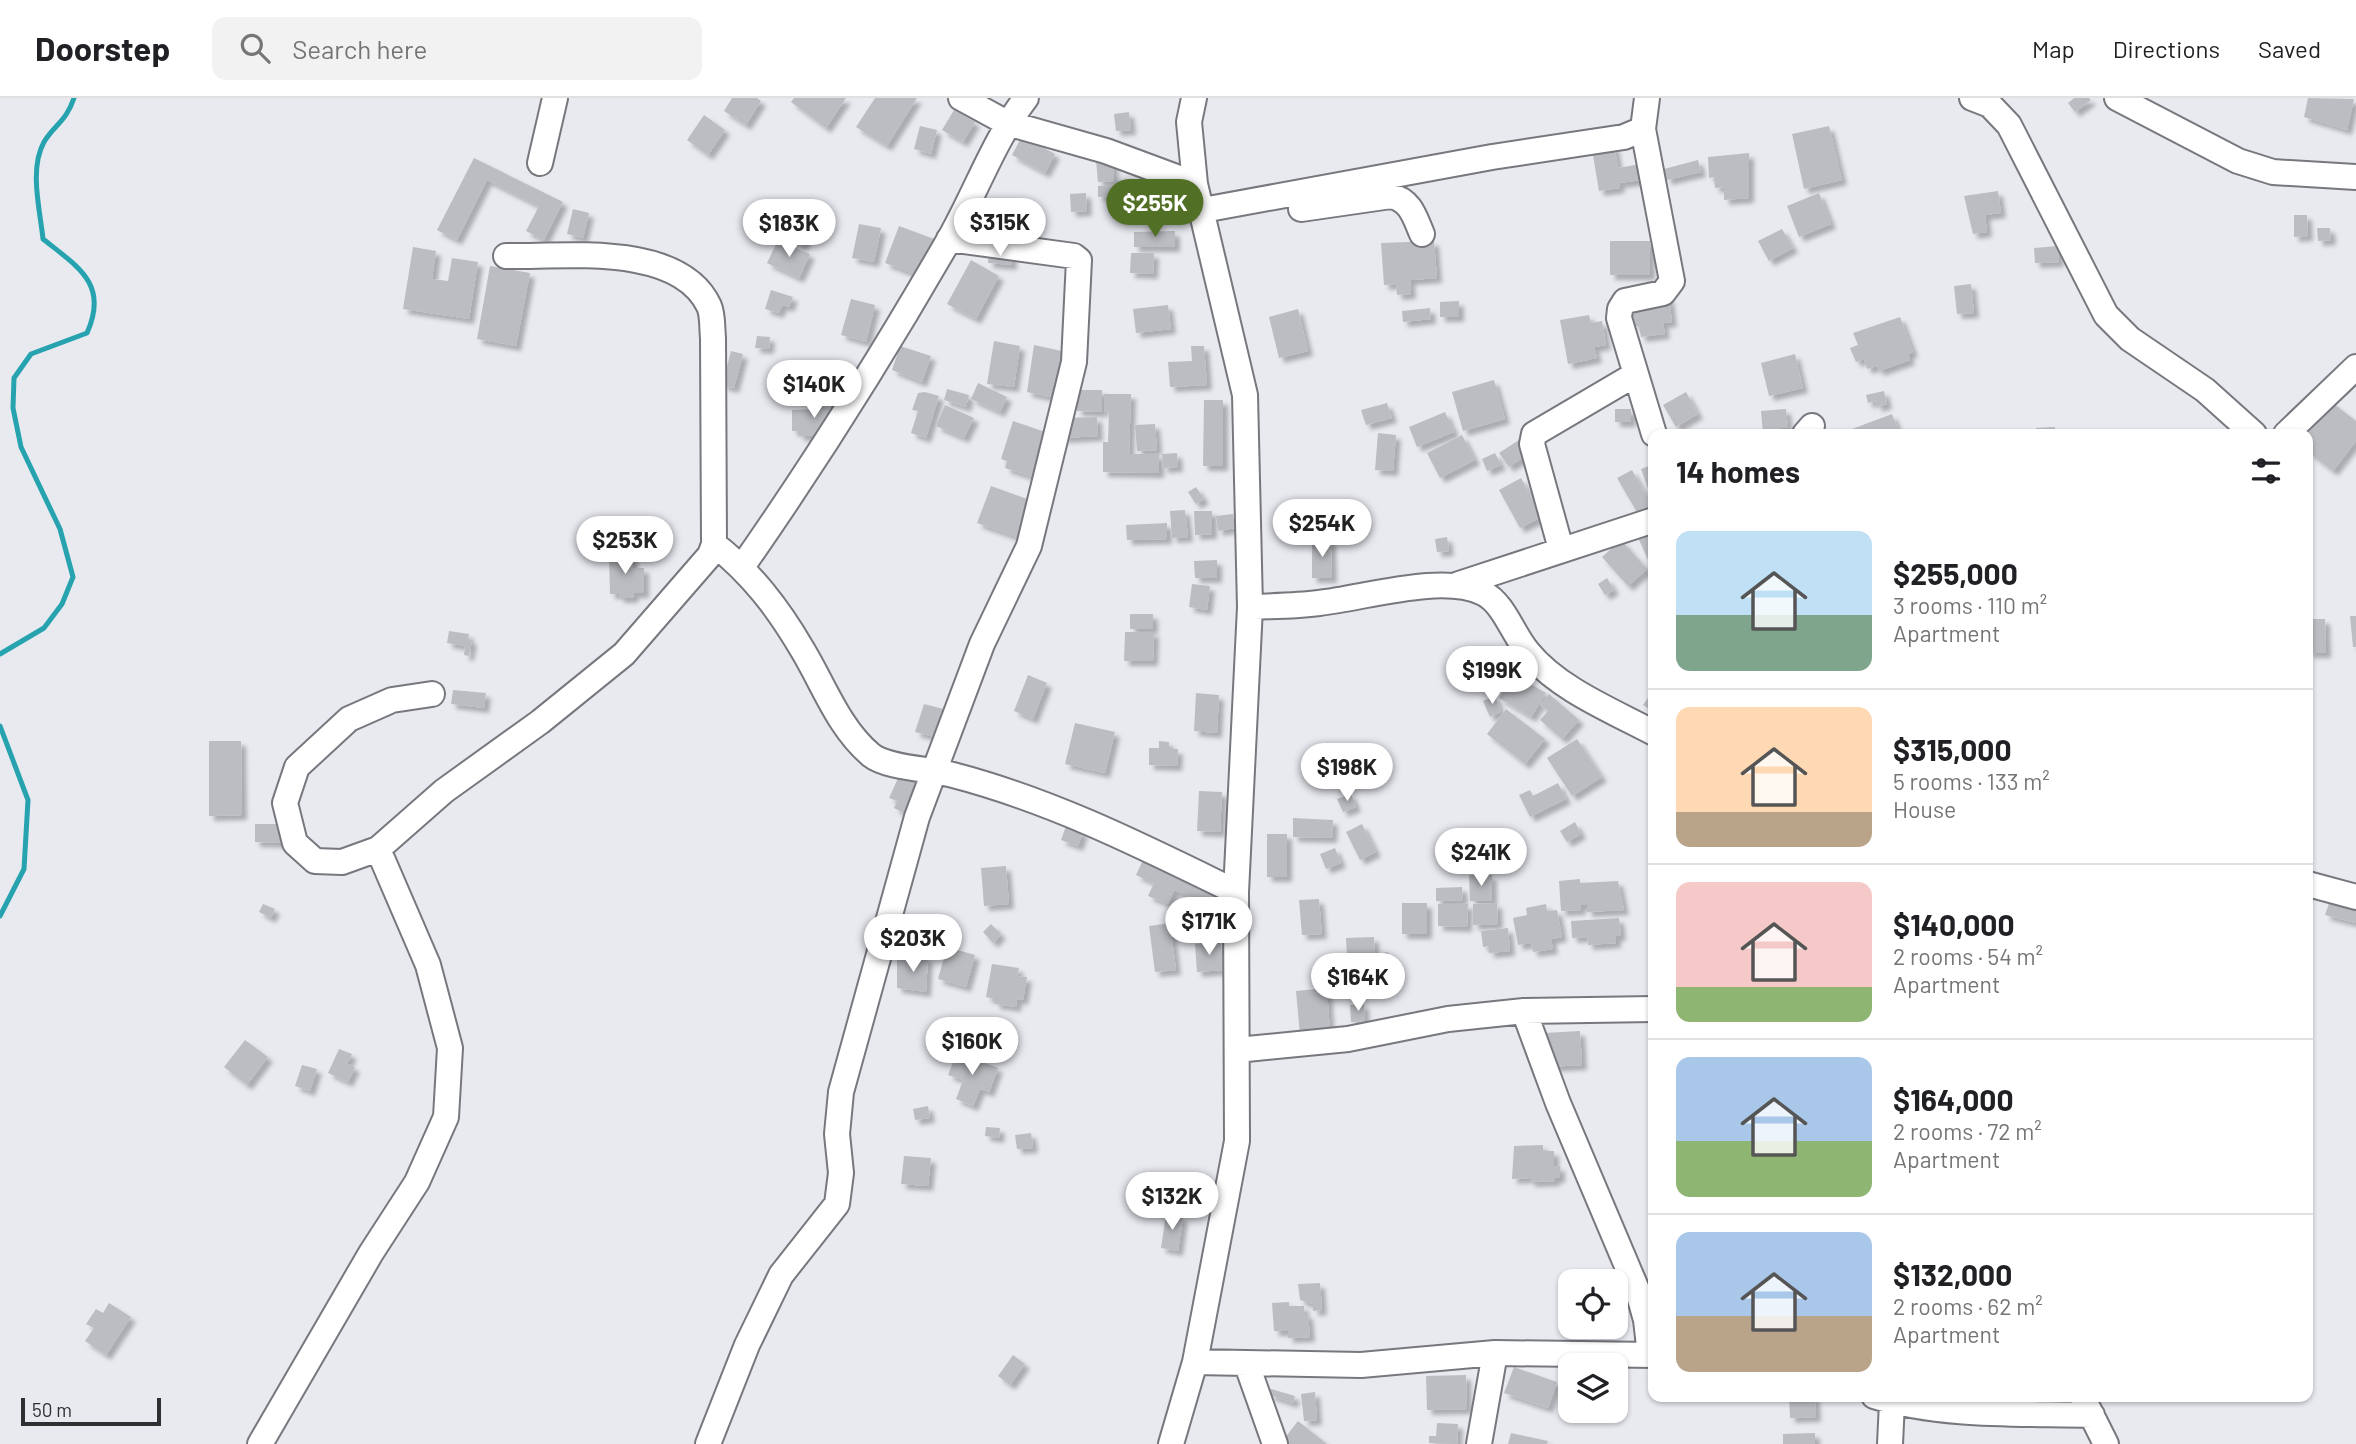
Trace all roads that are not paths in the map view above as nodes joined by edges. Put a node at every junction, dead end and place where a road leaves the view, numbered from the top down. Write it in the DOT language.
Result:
graph roads {
  1 [pos="555,98"];
  2 [pos="961,98"];
  3 [pos="1026,98"];
  4 [pos="1194,98"];
  5 [pos="1647,98"];
  6 [pos="2117,98"];
  7 [pos="1987,100"];
  8 [pos="1007,122"];
  9 [pos="1643,129"];
  10 [pos="540,163"];
  11 [pos="2356,177"];
  12 [pos="1195,184"];
  13 [pos="1205,217"];
  14 [pos="1422,234"];
  15 [pos="949,239"];
  16 [pos="506,256"];
  17 [pos="2356,368"];
  18 [pos="1636,374"];
  19 [pos="1652,429"];
  20 [pos="2248,429"];
  21 [pos="2291,429"];
  22 [pos="1648,522"];
  23 [pos="714,544"];
  24 [pos="1561,549"];
  25 [pos="742,567"];
  26 [pos="1459,584"];
  27 [pos="1250,607"];
  28 [pos="432,694"];
  29 [pos="1648,730"];
  30 [pos="935,770"];
  31 [pos="378,849"];
  32 [pos="2313,885"];
  33 [pos="1236,892"];
  34 [pos="2356,897"];
  35 [pos="1648,1009"];
  36 [pos="1524,1011"];
  37 [pos="1237,1050"];
  38 [pos="1648,1332"];
  39 [pos="1495,1353"];
  40 [pos="1648,1355"];
  41 [pos="1195,1362"];
  42 [pos="1247,1365"];
  43 [pos="1883,1402"];
  44 [pos="1904,1402"];
  45 [pos="2087,1406"];
  46 [pos="2108,1442"];
  47 [pos="260,1444"];
  48 [pos="708,1444"];
  49 [pos="1171,1444"];
  50 [pos="1275,1444"];
  51 [pos="1479,1444"];
  52 [pos="1890,1444"];
  1 -- 10 [label="street"];
  2 -- 8 [label="street"];
  3 -- 8 [label="street"];
  4 -- 12 [label="street"];
  5 -- 9 [label="street"];
  6 -- 11 [label="street"];
  7 -- 20 [label="street"];
  8 -- 12 [label="street"];
  8 -- 15 [label="street"];
  9 -- 13 [label="street"];
  9 -- 18 [label="street"];
  12 -- 13 [label="street"];
  13 -- 14 [label="street"];
  13 -- 27 [label="street"];
  15 -- 25 [label="street"];
  15 -- 30 [label="street"];
  16 -- 23 [label="street"];
  17 -- 21 [label="street"];
  18 -- 19 [label="street"];
  18 -- 24 [label="street"];
  22 -- 24 [label="street"];
  23 -- 25 [label="street"];
  23 -- 31 [label="street"];
  24 -- 26 [label="street"];
  25 -- 30 [label="street"];
  26 -- 27 [label="street"];
  26 -- 29 [label="street"];
  27 -- 33 [label="street"];
  28 -- 31 [label="street"];
  30 -- 33 [label="street"];
  30 -- 48 [label="street"];
  31 -- 47 [label="street"];
  32 -- 34 [label="street"];
  33 -- 37 [label="street"];
  35 -- 36 [label="street"];
  36 -- 37 [label="street"];
  36 -- 38 [label="street"];
  37 -- 41 [label="street"];
  39 -- 40 [label="street"];
  39 -- 42 [label="street"];
  39 -- 51 [label="street"];
  41 -- 42 [label="street"];
  41 -- 49 [label="street"];
  42 -- 50 [label="street"];
  43 -- 52 [label="street"];
  44 -- 45 [label="street"];
  45 -- 46 [label="street"];
}
